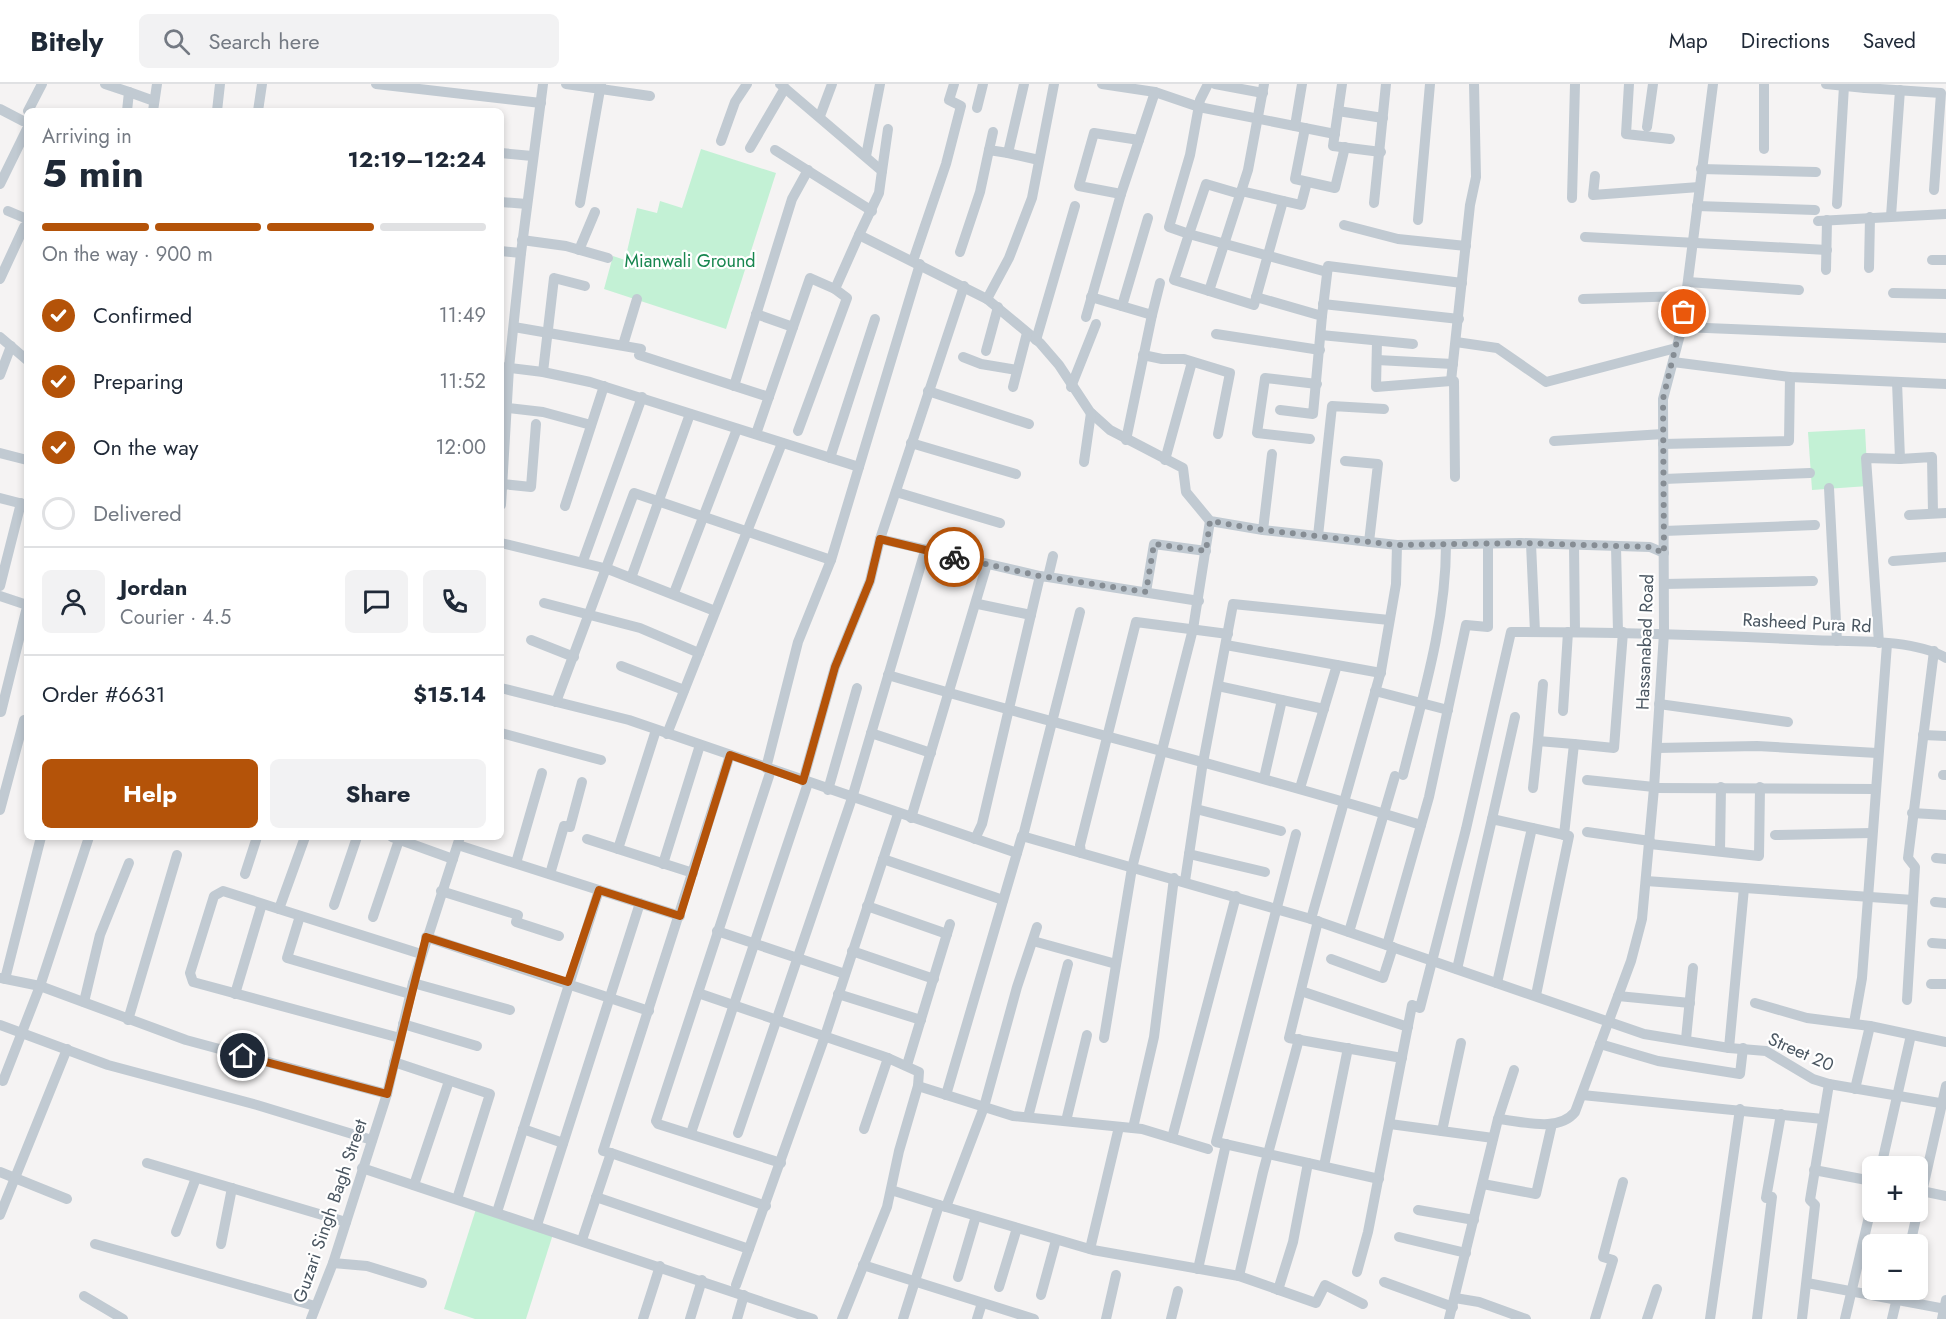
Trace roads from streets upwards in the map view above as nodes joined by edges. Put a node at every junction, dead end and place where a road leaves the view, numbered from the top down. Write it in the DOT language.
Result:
graph roads {
  1 [pos="42,84"];
  2 [pos="105,84"];
  3 [pos="157,84"];
  4 [pos="220,84"];
  5 [pos="262,84"];
  6 [pos="376,84"];
  7 [pos="543,84"];
  8 [pos="566,84"];
  9 [pos="747,84"];
  10 [pos="832,84"];
  11 [pos="880,84"];
  12 [pos="954,84"];
  13 [pos="983,84"];
  14 [pos="1024,84"];
  15 [pos="1054,84"];
  16 [pos="1102,84"];
  17 [pos="1208,84"];
  18 [pos="1215,84"];
  19 [pos="1302,84"];
  20 [pos="1342,84"];
  21 [pos="1386,84"];
  22 [pos="1430,84"];
  23 [pos="1474,84"];
  24 [pos="1575,84"];
  25 [pos="1629,84"];
  26 [pos="1653,84"];
  27 [pos="1713,84"];
  28 [pos="1764,84"];
  29 [pos="1826,84"];
  30 [pos="412,86"];
  31 [pos="601,86"];
  32 [pos="783,86"];
  33 [pos="1134,86"];
  34 [pos="1844,86"];
  35 [pos="1865,86"];
  36 [pos="1263,88"];
  37 [pos="1900,90"];
  38 [pos="129,92"];
  39 [pos="1155,92"];
  40 [pos="650,96"];
  41 [pos="541,103"];
  42 [pos="1198,107"];
  43 [pos="32,108"];
  44 [pos="126,108"];
  45 [pos="154,108"];
  46 [pos="217,108"];
  47 [pos="258,108"];
  48 [pos="977,108"];
  49 [pos="0,109"];
  50 [pos="1338,111"];
  51 [pos="820,116"];
  52 [pos="1383,117"];
  53 [pos="24,118"];
  54 [pos="1258,119"];
  55 [pos="24,126"];
  56 [pos="1300,127"];
  57 [pos="1647,127"];
  58 [pos="888,129"];
  59 [pos="993,132"];
  60 [pos="1335,134"];
  61 [pos="1670,139"];
  62 [pos="1139,140"];
  63 [pos="721,141"];
  64 [pos="1345,147"];
  65 [pos="750,148"];
  66 [pos="1764,149"];
  67 [pos="775,150"];
  68 [pos="989,150"];
  69 [pos="1381,152"];
  70 [pos="504,153"];
  71 [pos="1008,153"];
  72 [pos="532,156"];
  73 [pos="866,156"];
  74 [pos="1039,160"];
  75 [pos="1701,169"];
  76 [pos="808,170"];
  77 [pos="882,171"];
  78 [pos="1816,172"];
  79 [pos="1595,176"];
  80 [pos="1307,182"];
  81 [pos="0,184"];
  82 [pos="1699,187"];
  83 [pos="1934,190"];
  84 [pos="1241,192"];
  85 [pos="1121,194"];
  86 [pos="1572,198"];
  87 [pos="1283,201"];
  88 [pos="504,202"];
  89 [pos="1374,202"];
  90 [pos="580,203"];
  91 [pos="527,204"];
  92 [pos="1837,204"];
  93 [pos="1075,206"];
  94 [pos="1697,206"];
  95 [pos="8,211"];
  96 [pos="872,211"];
  97 [pos="595,212"];
  98 [pos="1946,214"];
  99 [pos="1891,216"];
  100 [pos="1820,217"];
  101 [pos="1870,217"];
  102 [pos="1148,218"];
  103 [pos="1418,220"];
  104 [pos="24,222"];
  105 [pos="1344,225"];
  106 [pos="24,227"];
  107 [pos="1189,234"];
  108 [pos="859,235"];
  109 [pos="1585,237"];
  110 [pos="522,240"];
  111 [pos="1692,242"];
  112 [pos="1224,243"];
  113 [pos="1466,246"];
  114 [pos="579,250"];
  115 [pos="1827,250"];
  116 [pos="504,251"];
  117 [pos="960,252"];
  118 [pos="521,254"];
  119 [pos="1268,255"];
  120 [pos="608,258"];
  121 [pos="1932,260"];
  122 [pos="1946,260"];
  123 [pos="917,263"];
  124 [pos="1869,268"];
  125 [pos="1826,270"];
  126 [pos="1327,272"];
  127 [pos="0,279"];
  128 [pos="1688,282"];
  129 [pos="1160,283"];
  130 [pos="1462,283"];
  131 [pos="585,285"];
  132 [pos="964,286"];
  133 [pos="835,289"];
  134 [pos="1799,290"];
  135 [pos="1209,291"];
  136 [pos="1893,293"];
  137 [pos="1946,294"];
  138 [pos="1686,296"];
  139 [pos="1091,297"];
  140 [pos="1256,297"];
  141 [pos="637,299"];
  142 [pos="987,299"];
  143 [pos="1583,299"];
  144 [pos="1323,304"];
  145 [pos="1122,306"];
  146 [pos="998,307"];
  147 [pos="756,314"];
  148 [pos="1152,315"];
  149 [pos="1322,316"];
  150 [pos="1086,317"];
  151 [pos="875,319"];
  152 [pos="1459,319"];
  153 [pos="1096,324"];
  154 [pos="514,327"];
  155 [pos="793,327"];
  156 [pos="1682,327"];
  157 [pos="548,331"];
  158 [pos="1216,334"];
  159 [pos="1321,335"];
  160 [pos="1031,336"];
  161 [pos="0,337"];
  162 [pos="1946,338"];
  163 [pos="1377,340"];
  164 [pos="1456,342"];
  165 [pos="1413,344"];
  166 [pos="623,345"];
  167 [pos="11,346"];
  168 [pos="1676,348"];
  169 [pos="1320,350"];
  170 [pos="986,351"];
  171 [pos="1143,355"];
  172 [pos="24,357"];
  173 [pos="963,357"];
  174 [pos="1377,360"];
  175 [pos="1192,362"];
  176 [pos="1673,362"];
  177 [pos="1453,364"];
  178 [pos="505,368"];
  179 [pos="1017,370"];
  180 [pos="543,372"];
  181 [pos="0,375"];
  182 [pos="1790,377"];
  183 [pos="1451,381"];
  184 [pos="1897,382"];
  185 [pos="1317,384"];
  186 [pos="1946,384"];
  187 [pos="604,386"];
  188 [pos="734,386"];
  189 [pos="1013,387"];
  190 [pos="1071,387"];
  191 [pos="928,391"];
  192 [pos="769,397"];
  193 [pos="642,398"];
  194 [pos="508,408"];
  195 [pos="1384,409"];
  196 [pos="1280,410"];
  197 [pos="1091,413"];
  198 [pos="690,414"];
  199 [pos="536,424"];
  200 [pos="1029,424"];
  201 [pos="591,425"];
  202 [pos="737,429"];
  203 [pos="798,431"];
  204 [pos="756,434"];
  205 [pos="1218,434"];
  206 [pos="1310,439"];
  207 [pos="1663,439"];
  208 [pos="1126,440"];
  209 [pos="1554,441"];
  210 [pos="782,443"];
  211 [pos="911,444"];
  212 [pos="0,453"];
  213 [pos="1272,453"];
  214 [pos="504,457"];
  215 [pos="830,458"];
  216 [pos="24,459"];
  217 [pos="1900,459"];
  218 [pos="1165,460"];
  219 [pos="1345,461"];
  220 [pos="1084,462"];
  221 [pos="859,467"];
  222 [pos="1810,473"];
  223 [pos="1016,474"];
  224 [pos="1455,477"];
  225 [pos="1664,479"];
  226 [pos="504,482"];
  227 [pos="1829,488"];
  228 [pos="896,492"];
  229 [pos="0,498"];
  230 [pos="659,502"];
  231 [pos="24,504"];
  232 [pos="564,506"];
  233 [pos="1933,513"];
  234 [pos="1946,513"];
  235 [pos="1909,514"];
  236 [pos="703,517"];
  237 [pos="1210,521"];
  238 [pos="1000,523"];
  239 [pos="1815,525"];
  240 [pos="1263,530"];
  241 [pos="1664,531"];
  242 [pos="746,532"];
  243 [pos="1318,536"];
  244 [pos="880,539"];
  245 [pos="1370,542"];
  246 [pos="504,544"];
  247 [pos="1488,544"];
  248 [pos="1531,544"];
  249 [pos="1397,545"];
  250 [pos="1446,545"];
  251 [pos="1574,545"];
  252 [pos="1616,546"];
  253 [pos="925,551"];
  254 [pos="1206,551"];
  255 [pos="1664,553"];
  256 [pos="1053,556"];
  257 [pos="1946,557"];
  258 [pos="831,560"];
  259 [pos="582,561"];
  260 [pos="1893,561"];
  261 [pos="987,564"];
  262 [pos="608,569"];
  263 [pos="1044,576"];
  264 [pos="632,578"];
  265 [pos="1813,581"];
  266 [pos="1664,584"];
  267 [pos="0,586"];
  268 [pos="1146,592"];
  269 [pos="674,593"];
  270 [pos="0,596"];
  271 [pos="1198,601"];
  272 [pos="544,603"];
  273 [pos="978,604"];
  274 [pos="24,605"];
  275 [pos="715,611"];
  276 [pos="1080,612"];
  277 [pos="590,614"];
  278 [pos="1031,615"];
  279 [pos="24,618"];
  280 [pos="1389,620"];
  281 [pos="1193,629"];
  282 [pos="1534,632"];
  283 [pos="1571,632"];
  284 [pos="1620,632"];
  285 [pos="1664,633"];
  286 [pos="1228,634"];
  287 [pos="531,640"];
  288 [pos="1837,641"];
  289 [pos="1883,643"];
  290 [pos="1226,645"];
  291 [pos="1934,651"];
  292 [pos="699,653"];
  293 [pos="574,657"];
  294 [pos="1946,658"];
  295 [pos="1337,665"];
  296 [pos="621,666"];
  297 [pos="1381,673"];
  298 [pos="888,675"];
  299 [pos="1543,684"];
  300 [pos="1218,686"];
  301 [pos="857,688"];
  302 [pos="504,689"];
  303 [pos="684,690"];
  304 [pos="1375,691"];
  305 [pos="949,693"];
  306 [pos="1282,700"];
  307 [pos="556,702"];
  308 [pos="1421,703"];
  309 [pos="1659,704"];
  310 [pos="1324,709"];
  311 [pos="1448,710"];
  312 [pos="1563,711"];
  313 [pos="1,712"];
  314 [pos="1008,712"];
  315 [pos="1515,717"];
  316 [pos="24,720"];
  317 [pos="1051,722"];
  318 [pos="1788,722"];
  319 [pos="656,730"];
  320 [pos="871,732"];
  321 [pos="504,734"];
  322 [pos="667,734"];
  323 [pos="1923,735"];
  324 [pos="1107,736"];
  325 [pos="1946,736"];
  326 [pos="1538,741"];
  327 [pos="1574,744"];
  328 [pos="700,745"];
  329 [pos="1657,748"];
  330 [pos="1164,750"];
  331 [pos="931,753"];
  332 [pos="1877,753"];
  333 [pos="730,755"];
  334 [pos="602,760"];
  335 [pos="1203,762"];
  336 [pos="768,769"];
  337 [pos="542,773"];
  338 [pos="1264,778"];
  339 [pos="1587,780"];
  340 [pos="582,782"];
  341 [pos="805,782"];
  342 [pos="1721,787"];
  343 [pos="1760,787"];
  344 [pos="1300,788"];
  345 [pos="1533,788"];
  346 [pos="1654,788"];
  347 [pos="1875,789"];
  348 [pos="828,790"];
  349 [pos="852,798"];
  350 [pos="1343,801"];
  351 [pos="1196,809"];
  352 [pos="0,810"];
  353 [pos="1384,813"];
  354 [pos="1912,813"];
  355 [pos="898,814"];
  356 [pos="1946,815"];
  357 [pos="911,818"];
  358 [pos="1492,819"];
  359 [pos="1421,825"];
  360 [pos="1532,828"];
  361 [pos="1281,831"];
  362 [pos="1587,832"];
  363 [pos="1871,833"];
  364 [pos="1296,834"];
  365 [pos="1564,835"];
  366 [pos="1775,835"];
  367 [pos="1023,836"];
  368 [pos="587,839"];
  369 [pos="975,839"];
  370 [pos="40,840"];
  371 [pos="88,840"];
  372 [pos="256,840"];
  373 [pos="304,840"];
  374 [pos="356,840"];
  375 [pos="394,840"];
  376 [pos="401,840"];
  377 [pos="459,841"];
  378 [pos="1650,843"];
  379 [pos="618,849"];
  380 [pos="1720,852"];
  381 [pos="1017,853"];
  382 [pos="1081,853"];
  383 [pos="1189,854"];
  384 [pos="177,855"];
  385 [pos="453,859"];
  386 [pos="883,859"];
  387 [pos="129,863"];
  388 [pos="516,863"];
  389 [pos="663,864"];
  390 [pos="1132,868"];
  391 [pos="1265,872"];
  392 [pos="693,873"];
  393 [pos="244,874"];
  394 [pos="550,874"];
  395 [pos="1180,879"];
  396 [pos="1646,881"];
  397 [pos="1744,888"];
  398 [pos="599,890"];
  399 [pos="441,891"];
  400 [pos="1236,896"];
  401 [pos="1867,897"];
  402 [pos="1003,900"];
  403 [pos="1913,900"];
  404 [pos="640,903"];
  405 [pos="262,904"];
  406 [pos="334,905"];
  407 [pos="867,906"];
  408 [pos="1277,908"];
  409 [pos="279,909"];
  410 [pos="300,916"];
  411 [pos="373,916"];
  412 [pos="680,916"];
  413 [pos="1314,920"];
  414 [pos="1037,927"];
  415 [pos="717,931"];
  416 [pos="1349,932"];
  417 [pos="559,936"];
  418 [pos="426,937"];
  419 [pos="1033,941"];
  420 [pos="754,943"];
  421 [pos="1932,943"];
  422 [pos="1946,944"];
  423 [pos="1390,946"];
  424 [pos="852,951"];
  425 [pos="421,954"];
  426 [pos="798,958"];
  427 [pos="1331,959"];
  428 [pos="1431,960"];
  429 [pos="1068,964"];
  430 [pos="1116,964"];
  431 [pos="1693,968"];
  432 [pos="1456,969"];
  433 [pos="845,974"];
  434 [pos="3,978"];
  435 [pos="934,980"];
  436 [pos="568,982"];
  437 [pos="1497,982"];
  438 [pos="1931,984"];
  439 [pos="1946,984"];
  440 [pos="40,986"];
  441 [pos="411,989"];
  442 [pos="1301,991"];
  443 [pos="698,993"];
  444 [pos="235,994"];
  445 [pos="838,994"];
  446 [pos="1536,995"];
  447 [pos="1618,996"];
  448 [pos="610,997"];
  449 [pos="1907,1000"];
  450 [pos="84,1002"];
  451 [pos="1690,1003"];
  452 [pos="1755,1003"];
  453 [pos="733,1005"];
  454 [pos="510,1010"];
  455 [pos="649,1011"];
  456 [pos="1608,1019"];
  457 [pos="128,1020"];
  458 [pos="777,1020"];
  459 [pos="921,1020"];
  460 [pos="1854,1023"];
  461 [pos="0,1024"];
  462 [pos="403,1024"];
  463 [pos="1870,1026"];
  464 [pos="1408,1027"];
  465 [pos="22,1032"];
  466 [pos="1088,1035"];
  467 [pos="1911,1035"];
  468 [pos="825,1036"];
  469 [pos="400,1038"];
  470 [pos="1104,1038"];
  471 [pos="1299,1039"];
  472 [pos="1686,1039"];
  473 [pos="1946,1042"];
  474 [pos="1461,1043"];
  475 [pos="1600,1044"];
  476 [pos="477,1046"];
  477 [pos="1348,1048"];
  478 [pos="1729,1048"];
  479 [pos="1743,1048"];
  480 [pos="68,1049"];
  481 [pos="888,1058"];
  482 [pos="1402,1058"];
  483 [pos="394,1062"];
  484 [pos="907,1065"];
  485 [pos="1514,1070"];
  486 [pos="3,1081"];
  487 [pos="449,1081"];
  488 [pos="1829,1084"];
  489 [pos="918,1086"];
  490 [pos="1946,1086"];
  491 [pos="1855,1089"];
  492 [pos="387,1094"];
  493 [pos="946,1095"];
  494 [pos="1582,1095"];
  495 [pos="1897,1096"];
  496 [pos="1944,1104"];
  497 [pos="984,1107"];
  498 [pos="1740,1109"];
  499 [pos="1781,1114"];
  500 [pos="1028,1117"];
  501 [pos="1498,1119"];
  502 [pos="1823,1119"];
  503 [pos="1066,1121"];
  504 [pos="1390,1124"];
  505 [pos="1551,1124"];
  506 [pos="1119,1127"];
  507 [pos="1132,1128"];
  508 [pos="523,1129"];
  509 [pos="864,1129"];
  510 [pos="1442,1131"];
  511 [pos="691,1133"];
  512 [pos="738,1133"];
  513 [pos="1172,1138"];
  514 [pos="1493,1138"];
  515 [pos="372,1140"];
  516 [pos="564,1143"];
  517 [pos="1226,1144"];
  518 [pos="1208,1149"];
  519 [pos="611,1154"];
  520 [pos="1270,1154"];
  521 [pos="1883,1156"];
  522 [pos="781,1162"];
  523 [pos="1928,1162"];
  524 [pos="147,1163"];
  525 [pos="1308,1163"];
  526 [pos="1324,1166"];
  527 [pos="362,1168"];
  528 [pos="1814,1170"];
  529 [pos="0,1172"];
  530 [pos="16,1178"];
  531 [pos="196,1178"];
  532 [pos="1379,1179"];
  533 [pos="1862,1179"];
  534 [pos="1623,1182"];
  535 [pos="1483,1184"];
  536 [pos="414,1185"];
  537 [pos="232,1188"];
  538 [pos="891,1190"];
  539 [pos="1928,1193"];
  540 [pos="1946,1196"];
  541 [pos="596,1197"];
  542 [pos="67,1199"];
  543 [pos="457,1199"];
  544 [pos="766,1206"];
  545 [pos="943,1206"];
  546 [pos="1418,1210"];
  547 [pos="497,1212"];
  548 [pos="0,1215"];
  549 [pos="976,1216"];
  550 [pos="1474,1220"];
  551 [pos="346,1222"];
  552 [pos="1868,1222"];
  553 [pos="537,1225"];
  554 [pos="1017,1228"];
  555 [pos="176,1232"];
  556 [pos="1399,1237"];
  557 [pos="582,1240"];
  558 [pos="1056,1240"];
  559 [pos="221,1244"];
  560 [pos="95,1245"];
  561 [pos="749,1249"];
  562 [pos="1090,1249"];
  563 [pos="1466,1253"];
  564 [pos="333,1263"];
  565 [pos="863,1265"];
  566 [pos="660,1266"];
  567 [pos="1198,1269"];
  568 [pos="1357,1272"];
  569 [pos="1116,1275"];
  570 [pos="1239,1276"];
  571 [pos="958,1277"];
  572 [pos="702,1281"];
  573 [pos="914,1282"];
  574 [pos="1384,1282"];
  575 [pos="422,1283"];
  576 [pos="1807,1283"];
  577 [pos="736,1285"];
  578 [pos="999,1287"];
  579 [pos="1656,1289"];
  580 [pos="1278,1290"];
  581 [pos="1178,1291"];
  582 [pos="1851,1291"];
  583 [pos="1862,1292"];
  584 [pos="744,1295"];
  585 [pos="1041,1295"];
  586 [pos="84,1296"];
  587 [pos="1897,1300"];
  588 [pos="1914,1300"];
  589 [pos="1454,1302"];
  590 [pos="982,1303"];
  591 [pos="1363,1304"];
  592 [pos="315,1306"];
  593 [pos="1944,1309"];
  594 [pos="784,1314"];
  595 [pos="123,1319"];
  596 [pos="311,1319"];
  597 [pos="643,1319"];
  598 [pos="690,1319"];
  599 [pos="737,1319"];
  600 [pos="813,1319"];
  601 [pos="842,1319"];
  602 [pos="903,1319"];
  603 [pos="977,1319"];
  604 [pos="1034,1319"];
  605 [pos="1106,1319"];
  606 [pos="1171,1319"];
  607 [pos="1449,1319"];
  608 [pos="1526,1319"];
  609 [pos="1595,1319"];
  610 [pos="1647,1319"];
  611 [pos="1710,1319"];
  612 [pos="1757,1319"];
  613 [pos="1802,1319"];
  614 [pos="1845,1319"];
  615 [pos="1892,1319"];
  1 -- 43 [label="street"];
  2 -- 38 [label="street"];
  3 -- 45 [label="street"];
  4 -- 46 [label="street"];
  5 -- 47 [label="street"];
  6 -- 30 [label="street"];
  7 -- 41 [label="street"];
  8 -- 31 [label="street"];
  9 -- 63 [label="street"];
  10 -- 51 [label="street"];
  11 -- 73 [label="street"];
  12 -- 123 [label="street"];
  13 -- 48 [label="street"];
  14 -- 71 [label="street"];
  15 -- 74 [label="street"];
  16 -- 33 [label="street"];
  17 -- 42 [label="street"];
  18 -- 36 [label="street"];
  19 -- 56 [label="street"];
  20 -- 50 [label="street"];
  21 -- 52 [label="street"];
  22 -- 103 [label="street"];
  23 -- 113 [label="street"];
  24 -- 86 [label="street"];
  25 -- 61 [label="street"];
  26 -- 57 [label="street"];
  27 -- 75 [label="street, Hassanabad Road"];
  28 -- 66 [label="street"];
  29 -- 34 [label="street"];
  30 -- 41 [label="street"];
  31 -- 40 [label="street"];
  31 -- 90 [label="street"];
  32 -- 51 [label="street"];
  32 -- 65 [label="street"];
  33 -- 39 [label="street"];
  34 -- 35 [label="street"];
  34 -- 92 [label="street"];
  35 -- 37 [label="street"];
  36 -- 54 [label="street"];
  37 -- 83 [label="street"];
  37 -- 99 [label="street"];
  38 -- 44 [label="street"];
  38 -- 45 [label="street"];
  39 -- 42 [label="street"];
  39 -- 62 [label="street"];
  41 -- 72 [label="street"];
  42 -- 54 [label="street"];
  42 -- 107 [label="street"];
  49 -- 53 [label="street"];
  50 -- 52 [label="street"];
  50 -- 60 [label="street"];
  51 -- 73 [label="street"];
  52 -- 69 [label="street"];
  54 -- 56 [label="street"];
  54 -- 84 [label="street"];
  55 -- 81 [label="street"];
  56 -- 60 [label="street"];
  56 -- 80 [label="street"];
  58 -- 77 [label="street"];
  59 -- 68 [label="street"];
  60 -- 64 [label="street"];
  62 -- 85 [label="street"];
  62 -- 85 [label="street"];
  64 -- 69 [label="street"];
  64 -- 80 [label="street"];
  67 -- 76 [label="street"];
  68 -- 71 [label="street"];
  68 -- 117 [label="street"];
  69 -- 89 [label="street"];
  70 -- 72 [label="street"];
  71 -- 74 [label="street"];
  72 -- 91 [label="street"];
  73 -- 77 [label="street"];
  74 -- 142 [label="street"];
  75 -- 78 [label="street"];
  75 -- 82 [label="street, Hassanabad Road"];
  76 -- 96 [label="street"];
  76 -- 147 [label="street"];
  77 -- 96 [label="street"];
  79 -- 82 [label="street"];
  80 -- 87 [label="street"];
  82 -- 94 [label="street, Hassanabad Road"];
  84 -- 87 [label="street"];
  84 -- 107 [label="street"];
  84 -- 112 [label="street"];
  85 -- 139 [label="street"];
  87 -- 119 [label="street"];
  88 -- 91 [label="street"];
  91 -- 110 [label="street"];
  93 -- 160 [label="street"];
  94 -- 100 [label="street"];
  94 -- 111 [label="street, Hassanabad Road"];
  95 -- 104 [label="street"];
  96 -- 108 [label="street"];
  97 -- 114 [label="street"];
  98 -- 99 [label="street"];
  99 -- 101 [label="street"];
  100 -- 101 [label="street"];
  100 -- 115 [label="street"];
  101 -- 124 [label="street"];
  102 -- 145 [label="street"];
  105 -- 113 [label="street"];
  106 -- 127 [label="street"];
  107 -- 112 [label="street"];
  107 -- 135 [label="street"];
  108 -- 123 [label="street"];
  108 -- 133 [label="street"];
  109 -- 111 [label="street"];
  110 -- 114 [label="street"];
  110 -- 118 [label="street"];
  111 -- 115 [label="street"];
  111 -- 128 [label="street, Hassanabad Road"];
  112 -- 119 [label="street"];
  112 -- 135 [label="street"];
  113 -- 130 [label="street"];
  114 -- 120 [label="street"];
  115 -- 125 [label="street"];
  116 -- 118 [label="street"];
  118 -- 154 [label="street"];
  119 -- 126 [label="street"];
  119 -- 140 [label="street"];
  121 -- 122 [label="street"];
  123 -- 132 [label="street"];
  123 -- 221 [label="street"];
  126 -- 130 [label="street"];
  126 -- 144 [label="street"];
  128 -- 134 [label="street"];
  128 -- 138 [label="street, Hassanabad Road"];
  129 -- 148 [label="street"];
  130 -- 152 [label="street"];
  131 -- 157 [label="street"];
  132 -- 142 [label="street"];
  132 -- 191 [label="street"];
  133 -- 155 [label="street"];
  133 -- 203 [label="street"];
  135 -- 140 [label="street"];
  136 -- 137 [label="street"];
  138 -- 143 [label="street"];
  138 -- 156 [label="street, Hassanabad Road"];
  139 -- 145 [label="street"];
  139 -- 150 [label="street"];
  140 -- 149 [label="street"];
  141 -- 166 [label="street"];
  142 -- 146 [label="street"];
  144 -- 149 [label="street"];
  144 -- 152 [label="street"];
  145 -- 148 [label="street"];
  146 -- 160 [label="street"];
  146 -- 170 [label="street"];
  147 -- 155 [label="street"];
  147 -- 188 [label="street"];
  148 -- 171 [label="street"];
  149 -- 159 [label="street"];
  151 -- 215 [label="street"];
  152 -- 164 [label="street"];
  153 -- 190 [label="street"];
  154 -- 157 [label="street"];
  154 -- 178 [label="street"];
  155 -- 192 [label="street"];
  156 -- 162 [label="street"];
  156 -- 168 [label="street, Hassanabad Road"];
  157 -- 166 [label="street"];
  157 -- 180 [label="street"];
  158 -- 169 [label="street"];
  159 -- 163 [label="street"];
  159 -- 169 [label="street"];
  160 -- 179 [label="street"];
  160 -- 190 [label="street"];
  161 -- 167 [label="street"];
  163 -- 165 [label="street"];
  163 -- 174 [label="street"];
  164 -- 168 [label="street"];
  164 -- 177 [label="street"];
  166 -- 188 [label="street"];
  167 -- 172 [label="street"];
  167 -- 181 [label="street"];
  168 -- 176 [label="street, Hassanabad Road"];
  169 -- 185 [label="street"];
  171 -- 175 [label="street"];
  171 -- 208 [label="street"];
  173 -- 179 [label="street"];
  174 -- 177 [label="street"];
  174 -- 183 [label="street"];
  175 -- 205 [label="street"];
  175 -- 218 [label="street"];
  176 -- 182 [label="street"];
  176 -- 207 [label="street, Hassanabad Road"];
  177 -- 183 [label="street"];
  178 -- 180 [label="street"];
  178 -- 194 [label="street"];
  179 -- 189 [label="street"];
  180 -- 187 [label="street"];
  182 -- 184 [label="street"];
  182 -- 207 [label="street"];
  183 -- 224 [label="street"];
  184 -- 186 [label="street"];
  184 -- 217 [label="street"];
  185 -- 196 [label="street"];
  185 -- 206 [label="street"];
  187 -- 193 [label="street"];
  187 -- 201 [label="street"];
  188 -- 192 [label="street"];
  190 -- 197 [label="street"];
  191 -- 200 [label="street"];
  191 -- 211 [label="street"];
  192 -- 204 [label="street"];
  193 -- 198 [label="street"];
  193 -- 259 [label="street"];
  194 -- 201 [label="street"];
  194 -- 214 [label="street"];
  195 -- 243 [label="street"];
  197 -- 208 [label="street"];
  197 -- 220 [label="street"];
  198 -- 202 [label="street"];
  198 -- 230 [label="street"];
  199 -- 226 [label="street"];
  201 -- 232 [label="street"];
  202 -- 204 [label="street"];
  202 -- 236 [label="street"];
  204 -- 210 [label="street"];
  207 -- 209 [label="street"];
  207 -- 225 [label="street, Hassanabad Road"];
  208 -- 218 [label="street"];
  210 -- 215 [label="street"];
  210 -- 242 [label="street"];
  211 -- 223 [label="street"];
  211 -- 228 [label="street"];
  212 -- 216 [label="street"];
  213 -- 240 [label="street"];
  215 -- 221 [label="street"];
  217 -- 233 [label="street"];
  217 -- 289 [label="street"];
  218 -- 237 [label="street"];
  219 -- 245 [label="street"];
  221 -- 258 [label="street"];
  222 -- 225 [label="street"];
  225 -- 241 [label="street, Hassanabad Road"];
  227 -- 288 [label="street"];
  228 -- 238 [label="street"];
  228 -- 244 [label="street"];
  229 -- 231 [label="street"];
  230 -- 236 [label="street"];
  230 -- 262 [label="street"];
  230 -- 264 [label="street"];
  231 -- 267 [label="street"];
  233 -- 234 [label="street"];
  233 -- 235 [label="street"];
  236 -- 242 [label="street"];
  236 -- 269 [label="street"];
  237 -- 240 [label="street"];
  237 -- 254 [label="street"];
  239 -- 241 [label="street"];
  240 -- 243 [label="street"];
  241 -- 255 [label="street, Hassanabad Road"];
  242 -- 258 [label="street"];
  242 -- 275 [label="street"];
  243 -- 245 [label="street"];
  244 -- 253 [label="street"];
  244 -- 341 [label="street"];
  245 -- 249 [label="street"];
  246 -- 259 [label="street"];
  247 -- 248 [label="street"];
  247 -- 250 [label="street"];
  247 -- 311 [label="street"];
  248 -- 251 [label="street"];
  248 -- 282 [label="street"];
  249 -- 250 [label="street"];
  249 -- 280 [label="street"];
  250 -- 308 [label="street"];
  251 -- 252 [label="street"];
  251 -- 283 [label="street"];
  252 -- 255 [label="street"];
  252 -- 284 [label="street"];
  253 -- 261 [label="street"];
  253 -- 298 [label="street"];
  254 -- 268 [label="street"];
  254 -- 271 [label="street"];
  255 -- 266 [label="street, Hassanabad Road"];
  256 -- 263 [label="street"];
  257 -- 260 [label="street"];
  258 -- 336 [label="street"];
  259 -- 262 [label="street"];
  261 -- 263 [label="street"];
  261 -- 305 [label="street"];
  262 -- 264 [label="street"];
  262 -- 277 [label="street"];
  263 -- 268 [label="street"];
  263 -- 278 [label="street"];
  264 -- 269 [label="street"];
  265 -- 266 [label="street"];
  266 -- 285 [label="street, Hassanabad Road"];
  268 -- 271 [label="street"];
  269 -- 275 [label="street"];
  270 -- 274 [label="street"];
  271 -- 281 [label="street"];
  272 -- 277 [label="street"];
  273 -- 278 [label="street"];
  275 -- 292 [label="street"];
  276 -- 317 [label="street"];
  277 -- 292 [label="street"];
  277 -- 293 [label="street"];
  278 -- 314 [label="street"];
  279 -- 313 [label="street"];
  280 -- 286 [label="street"];
  280 -- 297 [label="street"];
  281 -- 286 [label="street"];
  281 -- 324 [label="street"];
  281 -- 330 [label="street"];
  282 -- 283 [label="street, Rasheed Pura Rd"];
  282 -- 428 [label="street, Rasheed Pura Rd"];
  283 -- 284 [label="street, Rasheed Pura Rd"];
  283 -- 312 [label="street"];
  284 -- 285 [label="street, Rasheed Pura Rd"];
  284 -- 327 [label="street"];
  285 -- 288 [label="street, Rasheed Pura Rd"];
  285 -- 309 [label="street, Hassanabad Road"];
  286 -- 290 [label="street"];
  287 -- 293 [label="street"];
  288 -- 289 [label="street, Rasheed Pura Rd"];
  289 -- 291 [label="street, Rasheed Pura Rd"];
  289 -- 332 [label="street"];
  290 -- 295 [label="street"];
  290 -- 300 [label="street"];
  291 -- 294 [label="street, Rasheed Pura Rd"];
  291 -- 323 [label="street"];
  292 -- 303 [label="street"];
  293 -- 307 [label="street"];
  295 -- 297 [label="street"];
  295 -- 310 [label="street"];
  296 -- 303 [label="street"];
  297 -- 304 [label="street"];
  298 -- 305 [label="street"];
  298 -- 320 [label="street"];
  299 -- 326 [label="street"];
  300 -- 306 [label="street"];
  300 -- 335 [label="street"];
  301 -- 348 [label="street"];
  302 -- 307 [label="street"];
  303 -- 322 [label="street"];
  304 -- 308 [label="street"];
  304 -- 350 [label="street"];
  305 -- 314 [label="street"];
  305 -- 331 [label="street"];
  306 -- 310 [label="street"];
  306 -- 338 [label="street"];
  307 -- 319 [label="street"];
  308 -- 311 [label="street"];
  308 -- 353 [label="street"];
  309 -- 318 [label="street"];
  309 -- 329 [label="street, Hassanabad Road"];
  310 -- 344 [label="street"];
  311 -- 359 [label="street"];
  314 -- 317 [label="street"];
  314 -- 369 [label="street"];
  315 -- 358 [label="street"];
  316 -- 352 [label="street"];
  317 -- 324 [label="street"];
  317 -- 367 [label="street"];
  319 -- 322 [label="street"];
  319 -- 379 [label="street"];
  320 -- 331 [label="street"];
  320 -- 349 [label="street"];
  321 -- 334 [label="street"];
  322 -- 328 [label="street"];
  323 -- 325 [label="street"];
  323 -- 354 [label="street"];
  324 -- 330 [label="street"];
  324 -- 382 [label="street"];
  326 -- 327 [label="street"];
  326 -- 345 [label="street"];
  327 -- 365 [label="street"];
  328 -- 333 [label="street"];
  328 -- 389 [label="street"];
  329 -- 332 [label="street"];
  329 -- 346 [label="street, Hassanabad Road"];
  330 -- 335 [label="street"];
  330 -- 390 [label="street"];
  331 -- 357 [label="street"];
  332 -- 347 [label="street"];
  333 -- 336 [label="street"];
  333 -- 392 [label="street"];
  335 -- 338 [label="street"];
  335 -- 351 [label="street"];
  336 -- 341 [label="street"];
  336 -- 415 [label="street"];
  337 -- 388 [label="street"];
  338 -- 344 [label="street"];
  339 -- 346 [label="street"];
  340 -- 394 [label="street"];
  341 -- 348 [label="street"];
  341 -- 420 [label="street"];
  342 -- 343 [label="street"];
  342 -- 346 [label="street"];
  342 -- 380 [label="street"];
  343 -- 347 [label="street"];
  343 -- 380 [label="street"];
  344 -- 350 [label="street"];
  346 -- 378 [label="street, Hassanabad Road"];
  347 -- 363 [label="street"];
  348 -- 349 [label="street"];
  349 -- 355 [label="street"];
  349 -- 426 [label="street"];
  350 -- 353 [label="street"];
  350 -- 413 [label="street"];
  351 -- 361 [label="street"];
  351 -- 383 [label="street"];
  353 -- 359 [label="street"];
  353 -- 416 [label="street"];
  354 -- 356 [label="street"];
  354 -- 403 [label="street"];
  355 -- 357 [label="street"];
  355 -- 386 [label="street"];
  357 -- 369 [label="street"];
  358 -- 360 [label="street"];
  358 -- 432 [label="street"];
  359 -- 423 [label="street"];
  360 -- 365 [label="street"];
  360 -- 437 [label="street"];
  362 -- 378 [label="street"];
  363 -- 366 [label="street"];
  363 -- 401 [label="street"];
  364 -- 408 [label="street"];
  365 -- 446 [label="street"];
  367 -- 381 [label="street"];
  367 -- 382 [label="street, Street 20"];
  368 -- 379 [label="street"];
  369 -- 381 [label="street"];
  370 -- 434 [label="street"];
  371 -- 440 [label="street"];
  372 -- 393 [label="street"];
  373 -- 409 [label="street"];
  374 -- 406 [label="street"];
  375 -- 411 [label="street"];
  376 -- 385 [label="street"];
  377 -- 385 [label="street, Guzari Singh Bagh Street"];
  377 -- 388 [label="street"];
  378 -- 380 [label="street"];
  378 -- 396 [label="street, Hassanabad Road"];
  379 -- 389 [label="street"];
  381 -- 402 [label="street"];
  382 -- 390 [label="street, Street 20"];
  383 -- 391 [label="street"];
  383 -- 395 [label="street"];
  384 -- 457 [label="street"];
  385 -- 399 [label="street, Guzari Singh Bagh Street"];
  386 -- 402 [label="street"];
  386 -- 407 [label="street"];
  387 -- 450 [label="street"];
  388 -- 394 [label="street"];
  389 -- 392 [label="street"];
  390 -- 395 [label="street, Street 20"];
  390 -- 430 [label="street"];
  392 -- 412 [label="street"];
  394 -- 398 [label="street"];
  395 -- 400 [label="street, Street 20"];
  395 -- 507 [label="street"];
  396 -- 397 [label="street"];
  396 -- 447 [label="street, Hassanabad Road"];
  397 -- 401 [label="street"];
  397 -- 478 [label="street"];
  398 -- 404 [label="street"];
  398 -- 436 [label="street"];
  399 -- 417 [label="street"];
  399 -- 418 [label="street, Guzari Singh Bagh Street"];
  400 -- 408 [label="street, Street 20"];
  400 -- 513 [label="street"];
  401 -- 403 [label="street"];
  401 -- 460 [label="street"];
  402 -- 493 [label="street"];
  403 -- 449 [label="street"];
  404 -- 412 [label="street"];
  404 -- 448 [label="street"];
  405 -- 409 [label="street"];
  405 -- 444 [label="street"];
  405 -- 444 [label="street"];
  407 -- 424 [label="street"];
  407 -- 435 [label="street"];
  408 -- 413 [label="street, Street 20"];
  408 -- 517 [label="street"];
  409 -- 410 [label="street"];
  410 -- 425 [label="street"];
  410 -- 441 [label="street"];
  412 -- 455 [label="street"];
  413 -- 416 [label="street, Street 20"];
  413 -- 442 [label="street"];
  414 -- 419 [label="street"];
  415 -- 420 [label="street"];
  415 -- 443 [label="street"];
  416 -- 423 [label="street, Street 20"];
  418 -- 425 [label="street, Guzari Singh Bagh Street"];
  418 -- 436 [label="street"];
  419 -- 430 [label="street"];
  419 -- 497 [label="street"];
  420 -- 426 [label="street"];
  420 -- 453 [label="street"];
  421 -- 422 [label="street"];
  423 -- 427 [label="street"];
  423 -- 428 [label="street, Street 20"];
  424 -- 433 [label="street"];
  424 -- 435 [label="street"];
  425 -- 441 [label="street, Guzari Singh Bagh Street"];
  426 -- 433 [label="street"];
  426 -- 458 [label="street"];
  428 -- 432 [label="street, Street 20"];
  428 -- 464 [label="street"];
  429 -- 500 [label="street"];
  430 -- 470 [label="street"];
  431 -- 451 [label="street"];
  432 -- 437 [label="street, Street 20"];
  433 -- 445 [label="street"];
  434 -- 440 [label="street"];
  435 -- 459 [label="street"];
  436 -- 448 [label="street"];
  436 -- 508 [label="street"];
  437 -- 446 [label="street, Street 20"];
  438 -- 439 [label="street"];
  440 -- 450 [label="street"];
  440 -- 465 [label="street"];
  441 -- 454 [label="street"];
  441 -- 462 [label="street, Guzari Singh Bagh Street"];
  442 -- 464 [label="street"];
  442 -- 471 [label="street"];
  443 -- 453 [label="street"];
  443 -- 511 [label="street"];
  444 -- 469 [label="street"];
  445 -- 459 [label="street"];
  445 -- 468 [label="street"];
  446 -- 456 [label="street, Street 20"];
  447 -- 451 [label="street"];
  447 -- 456 [label="street, Hassanabad Road"];
  448 -- 455 [label="street"];
  448 -- 516 [label="street"];
  450 -- 457 [label="street"];
  451 -- 472 [label="street"];
  452 -- 460 [label="street"];
  453 -- 458 [label="street"];
  453 -- 511 [label="street"];
  455 -- 519 [label="street"];
  456 -- 472 [label="street, Street 20"];
  456 -- 475 [label="street, Hassanabad Road"];
  457 -- 492 [label="street"];
  458 -- 468 [label="street"];
  458 -- 512 [label="street"];
  459 -- 484 [label="street"];
  460 -- 463 [label="street"];
  461 -- 465 [label="street"];
  462 -- 469 [label="street, Guzari Singh Bagh Street"];
  462 -- 476 [label="street"];
  463 -- 467 [label="street"];
  463 -- 491 [label="street"];
  464 -- 482 [label="street"];
  465 -- 480 [label="street"];
  465 -- 486 [label="street"];
  466 -- 503 [label="street"];
  467 -- 473 [label="street"];
  467 -- 495 [label="street"];
  468 -- 481 [label="street"];
  468 -- 522 [label="street"];
  469 -- 483 [label="street, Guzari Singh Bagh Street"];
  471 -- 477 [label="street"];
  471 -- 520 [label="street"];
  472 -- 478 [label="street, Street 20"];
  474 -- 510 [label="street"];
  475 -- 479 [label="street"];
  475 -- 494 [label="street, Hassanabad Road"];
  477 -- 482 [label="street"];
  477 -- 526 [label="street"];
  478 -- 479 [label="street, Street 20"];
  479 -- 488 [label="street, Street 20"];
  480 -- 515 [label="street"];
  480 -- 530 [label="street"];
  481 -- 484 [label="street"];
  481 -- 509 [label="street"];
  482 -- 504 [label="street"];
  483 -- 487 [label="street"];
  483 -- 492 [label="street, Guzari Singh Bagh Street"];
  484 -- 489 [label="street"];
  485 -- 501 [label="street"];
  487 -- 536 [label="street"];
  487 -- 543 [label="street"];
  488 -- 491 [label="street, Street 20"];
  488 -- 502 [label="street"];
  489 -- 493 [label="street"];
  489 -- 538 [label="street"];
  490 -- 496 [label="street"];
  491 -- 495 [label="street, Street 20"];
  492 -- 515 [label="street, Guzari Singh Bagh Street"];
  493 -- 497 [label="street"];
  494 -- 498 [label="street"];
  494 -- 505 [label="street, Hassanabad Road"];
  495 -- 496 [label="street, Street 20"];
  495 -- 521 [label="street"];
  496 -- 523 [label="street"];
  497 -- 500 [label="street"];
  497 -- 545 [label="street"];
  498 -- 499 [label="street"];
  498 -- 611 [label="street"];
  499 -- 502 [label="street"];
  499 -- 612 [label="street"];
  500 -- 503 [label="street"];
  501 -- 505 [label="street"];
  501 -- 514 [label="street"];
  502 -- 528 [label="street"];
  503 -- 506 [label="street"];
  504 -- 510 [label="street"];
  504 -- 532 [label="street"];
  505 -- 535 [label="street"];
  506 -- 507 [label="street"];
  506 -- 562 [label="street"];
  507 -- 513 [label="street"];
  508 -- 516 [label="street"];
  508 -- 547 [label="street"];
  510 -- 514 [label="street"];
  511 -- 522 [label="street"];
  513 -- 518 [label="street"];
  514 -- 535 [label="street"];
  515 -- 527 [label="street, Guzari Singh Bagh Street"];
  516 -- 553 [label="street"];
  517 -- 520 [label="street"];
  517 -- 567 [label="street"];
  519 -- 541 [label="street"];
  519 -- 544 [label="street"];
  520 -- 525 [label="street"];
  520 -- 570 [label="street"];
  522 -- 544 [label="street"];
  524 -- 531 [label="street"];
  525 -- 526 [label="street"];
  525 -- 580 [label="street"];
  526 -- 532 [label="street"];
  527 -- 536 [label="street"];
  527 -- 551 [label="street, Guzari Singh Bagh Street"];
  528 -- 533 [label="street"];
  528 -- 576 [label="street"];
  529 -- 530 [label="street"];
  530 -- 542 [label="street"];
  530 -- 548 [label="street"];
  531 -- 537 [label="street"];
  531 -- 555 [label="street"];
  532 -- 568 [label="street"];
  534 -- 609 [label="street"];
  535 -- 550 [label="street"];
  536 -- 543 [label="street"];
  537 -- 551 [label="street"];
  537 -- 559 [label="street"];
  538 -- 545 [label="street"];
  538 -- 565 [label="street"];
  539 -- 540 [label="street"];
  541 -- 557 [label="street"];
  541 -- 561 [label="street"];
  543 -- 547 [label="street"];
  544 -- 561 [label="street"];
  545 -- 549 [label="street"];
  545 -- 573 [label="street"];
  546 -- 550 [label="street"];
  547 -- 553 [label="street"];
  549 -- 554 [label="street"];
  549 -- 571 [label="street"];
  550 -- 563 [label="street"];
  551 -- 564 [label="street, Guzari Singh Bagh Street"];
  552 -- 582 [label="street"];
  553 -- 557 [label="street"];
  554 -- 558 [label="street"];
  554 -- 578 [label="street"];
  556 -- 563 [label="street"];
  557 -- 566 [label="street"];
  558 -- 562 [label="street"];
  558 -- 585 [label="street"];
  560 -- 592 [label="street"];
  561 -- 577 [label="street"];
  562 -- 567 [label="street"];
  563 -- 589 [label="street"];
  564 -- 575 [label="street"];
  564 -- 592 [label="street, Guzari Singh Bagh Street"];
  565 -- 573 [label="street"];
  565 -- 601 [label="street"];
  566 -- 572 [label="street"];
  566 -- 597 [label="street"];
  567 -- 570 [label="street"];
  569 -- 605 [label="street"];
  570 -- 580 [label="street"];
  572 -- 584 [label="street"];
  572 -- 598 [label="street"];
  573 -- 590 [label="street"];
  573 -- 602 [label="street"];
  574 -- 589 [label="street"];
  576 -- 582 [label="street"];
  576 -- 613 [label="street"];
  579 -- 610 [label="street"];
  580 -- 591 [label="street"];
  581 -- 606 [label="street"];
  582 -- 583 [label="street"];
  582 -- 614 [label="street"];
  584 -- 594 [label="street"];
  584 -- 599 [label="street"];
  586 -- 595 [label="street"];
  587 -- 615 [label="street"];
  588 -- 593 [label="street"];
  589 -- 607 [label="street"];
  589 -- 608 [label="street"];
  590 -- 603 [label="street"];
  590 -- 604 [label="street"];
  592 -- 596 [label="street, Guzari Singh Bagh Street"];
  594 -- 600 [label="street"];
}
